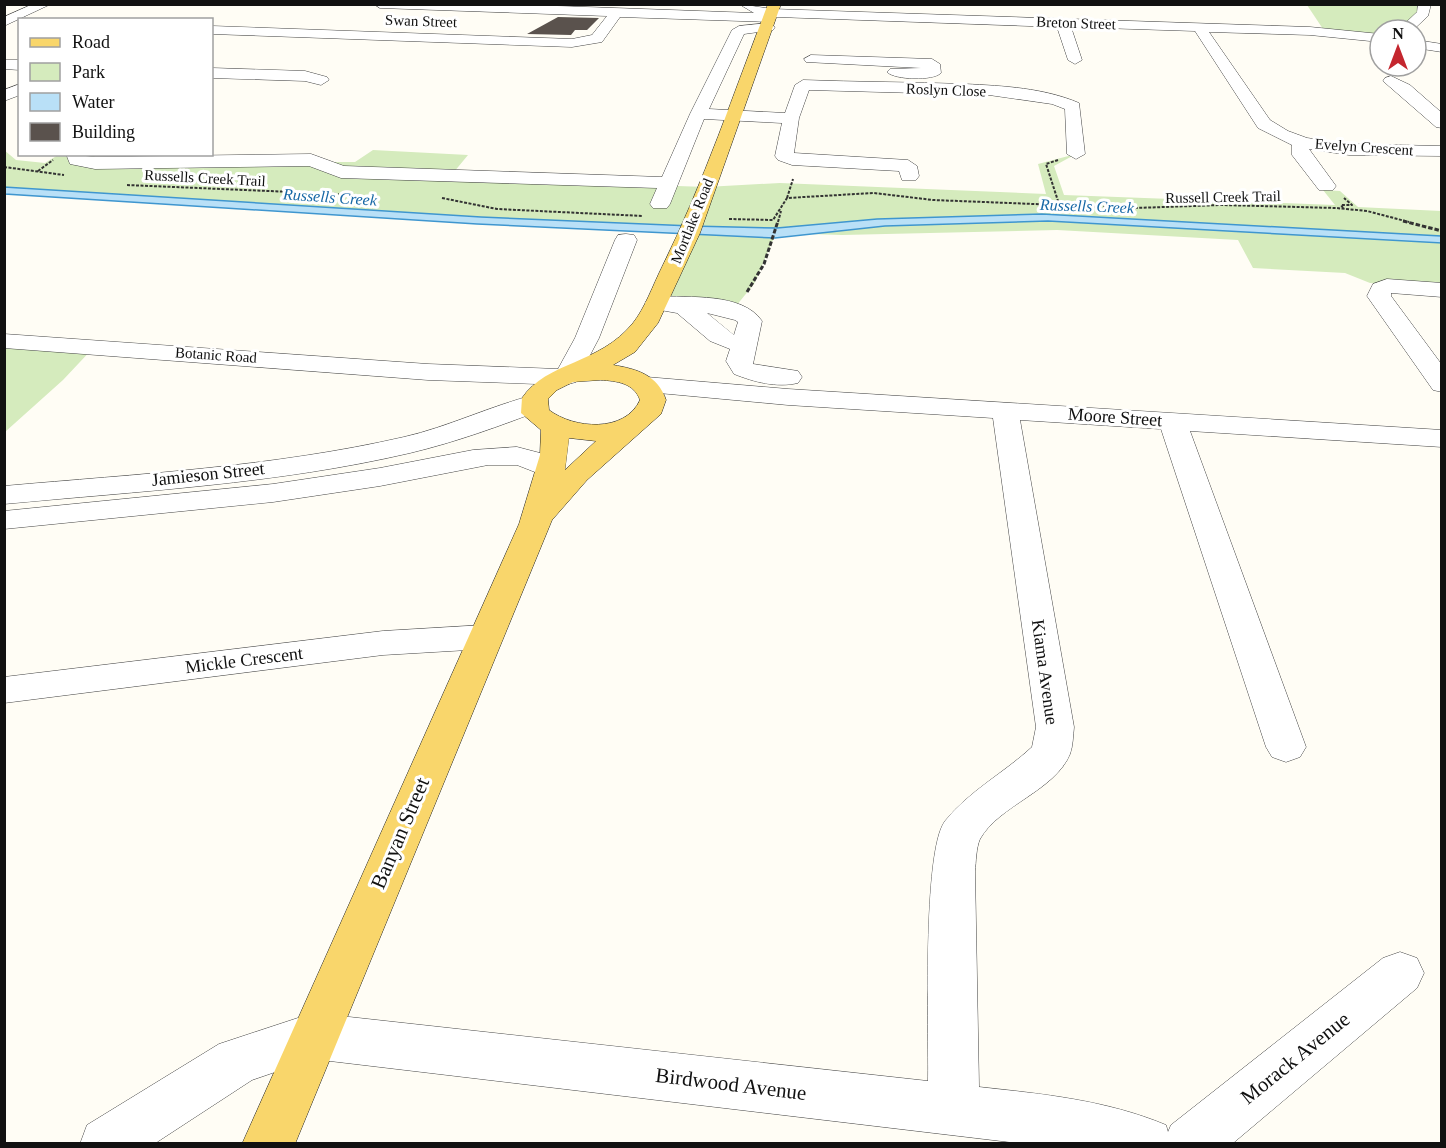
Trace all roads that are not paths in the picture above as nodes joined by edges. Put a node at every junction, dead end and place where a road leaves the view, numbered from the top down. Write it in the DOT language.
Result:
graph roads {
  1 [pos="45,4"];
  2 [pos="380,4"];
  3 [pos="745,4"];
  4 [pos="446,6"];
  5 [pos="1421,7"];
  6 [pos="562,8"];
  7 [pos="658,9"];
  8 [pos="917,11"];
  9 [pos="616,13"];
  10 [pos="863,13"];
  11 [pos="771,15"];
  12 [pos="1442,16"];
  13 [pos="11,21"];
  14 [pos="1062,22"];
  15 [pos="1199,27"];
  16 [pos="213,30"];
  17 [pos="862,33"];
  18 [pos="1368,36"];
  19 [pos="1075,60"];
  20 [pos="809,65"];
  21 [pos="873,66"];
  22 [pos="213,73"];
  23 [pos="321,80"];
  24 [pos="1391,81"];
  25 [pos="18,90"];
  26 [pos="4,96"];
  27 [pos="698,114"];
  28 [pos="733,116"];
  29 [pos="791,118"];
  30 [pos="1442,123"];
  31 [pos="1301,143"];
  32 [pos="1442,152"];
  33 [pos="1076,154"];
  34 [pos="75,156"];
  35 [pos="908,167"];
  36 [pos="669,183"];
  37 [pos="1326,186"];
  38 [pos="660,206"];
  39 [pos="626,240"];
  40 [pos="1442,290"];
  41 [pos="660,311"];
  42 [pos="733,339"];
  43 [pos="4,341"];
  44 [pos="440,373"];
  45 [pos="568,376"];
  46 [pos="644,384"];
  47 [pos="1442,384"];
  48 [pos="788,397"];
  49 [pos="534,401"];
  50 [pos="889,403"];
  51 [pos="1005,410"];
  52 [pos="1172,421"];
  53 [pos="635,422"];
  54 [pos="552,427"];
  55 [pos="431,439"];
  56 [pos="1442,439"];
  57 [pos="540,494"];
  58 [pos="4,495"];
  59 [pos="4,520"];
  60 [pos="485,637"];
  61 [pos="4,690"];
  62 [pos="1286,747"];
  63 [pos="1400,973"];
  64 [pos="312,1036"];
  65 [pos="954,1110"];
  66 [pos="106,1143"];
  67 [pos="268,1143"];
  68 [pos="1147,1143"];
  69 [pos="1190,1143"];
  1 -- 13 [label="street"];
  2 -- 4 [label="street"];
  3 -- 11 [label="street"];
  4 -- 6 [label="street"];
  5 -- 12 [label="street"];
  6 -- 9 [label="street"];
  7 -- 9 [label="street"];
  7 -- 11 [label="street"];
  8 -- 10 [label="street, Breton Street"];
  8 -- 14 [label="street, Breton Street"];
  9 -- 16 [label="street, Swan Street"];
  10 -- 11 [label="street, Breton Street"];
  10 -- 17 [label="street"];
  11 -- 27 [label="street, Mortlake Road"];
  11 -- 28 [label="main road, Mortlake Road"];
  14 -- 15 [label="street, Breton Street"];
  14 -- 19 [label="street"];
  15 -- 18 [label="street, Breton Street"];
  15 -- 31 [label="street, Evelyn Crescent"];
  20 -- 21 [label="street"];
  20 -- 29 [label="street"];
  20 -- 33 [label="street, Roslyn Close"];
  22 -- 23 [label="street"];
  24 -- 30 [label="street"];
  25 -- 26 [label="street"];
  27 -- 28 [label="street"];
  27 -- 36 [label="street, Mortlake Road"];
  28 -- 29 [label="street"];
  28 -- 41 [label="main road, Mortlake Road"];
  29 -- 35 [label="street"];
  31 -- 32 [label="street, Evelyn Crescent"];
  31 -- 37 [label="street"];
  34 -- 36 [label="street"];
  36 -- 38 [label="street, Mortlake Road"];
  39 -- 45 [label="street"];
  40 -- 47 [label="street"];
  41 -- 42 [label="street"];
  41 -- 42 [label="street"];
  41 -- 45 [label="main road, Mortlake Road"];
  41 -- 46 [label="main road, Mortlake Road"];
  42 -- 50 [label="street"];
  43 -- 44 [label="street, Botanic Road"];
  44 -- 45 [label="street, Botanic Road"];
  44 -- 49 [label="street, Botanic Road"];
  44 -- 55 [label="street"];
  45 -- 46 [label="main road"];
  45 -- 49 [label="main road, Mortlake Road"];
  46 -- 48 [label="street, Moore Street"];
  46 -- 53 [label="main road, Mortlake Road"];
  48 -- 50 [label="street, Moore Street"];
  48 -- 53 [label="street, Moore Street"];
  49 -- 54 [label="main road"];
  49 -- 55 [label="street, Jamieson Street"];
  50 -- 51 [label="street, Moore Street"];
  51 -- 52 [label="street, Moore Street"];
  51 -- 65 [label="street, Kiama Avenue"];
  52 -- 56 [label="street, Moore Street"];
  52 -- 62 [label="street"];
  53 -- 54 [label="main road"];
  53 -- 57 [label="main road, Banyan Street"];
  54 -- 55 [label="street, Jamieson Street"];
  54 -- 57 [label="main road, Banyan Street"];
  55 -- 57 [label="street"];
  55 -- 58 [label="street, Jamieson Street"];
  57 -- 59 [label="street"];
  57 -- 60 [label="main road, Banyan Street"];
  60 -- 61 [label="street, Mickle Crescent"];
  60 -- 64 [label="main road, Banyan Street"];
  63 -- 69 [label="street, Morack Avenue"];
  64 -- 65 [label="street, Birdwood Avenue"];
  64 -- 66 [label="street"];
  64 -- 67 [label="main road, Banyan Street"];
  65 -- 68 [label="street, Birdwood Avenue"];
}
